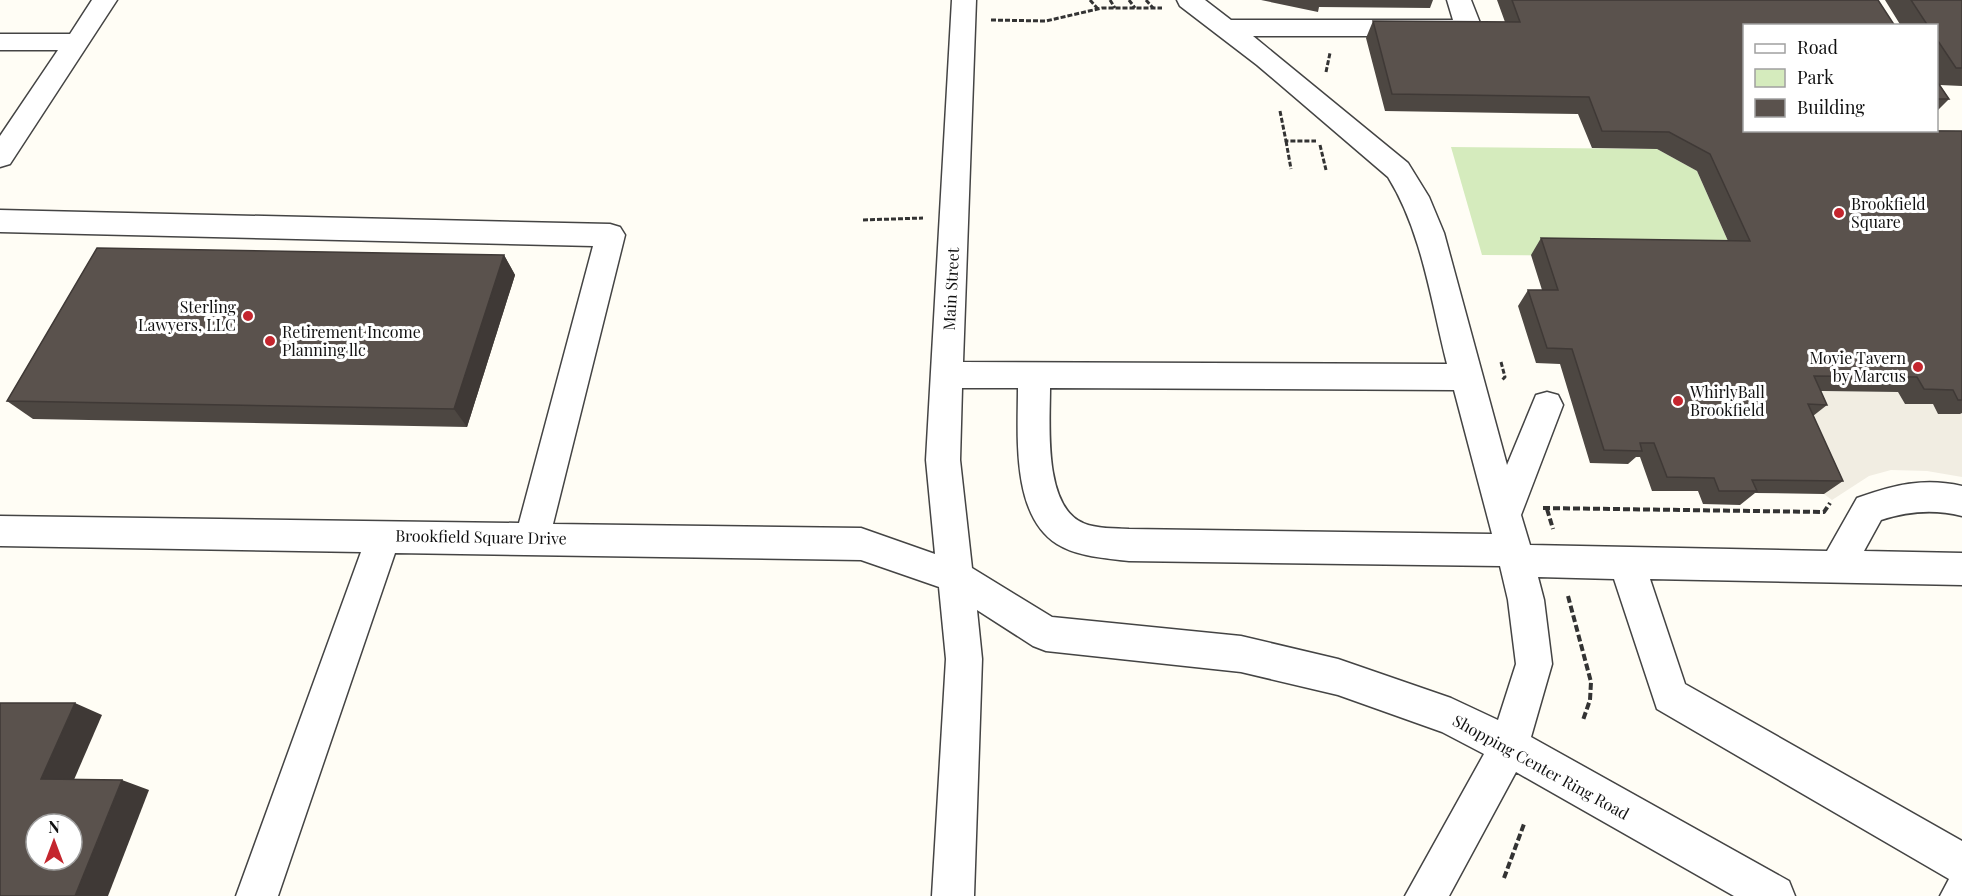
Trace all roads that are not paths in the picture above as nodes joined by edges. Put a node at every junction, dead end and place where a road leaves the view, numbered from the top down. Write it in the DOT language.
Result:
graph roads {
  1 [pos="105,0"];
  2 [pos="964,0"];
  3 [pos="1459,0"];
  4 [pos="1180,4"];
  5 [pos="1225,28"];
  6 [pos="0,42"];
  7 [pos="77,42"];
  8 [pos="0,157"];
  9 [pos="0,221"];
  10 [pos="947,375"];
  11 [pos="1034,376"];
  12 [pos="1466,377"];
  13 [pos="1547,405"];
  14 [pos="1962,501"];
  15 [pos="1504,515"];
  16 [pos="0,531"];
  17 [pos="384,535"];
  18 [pos="532,538"];
  19 [pos="1515,556"];
  20 [pos="1627,563"];
  21 [pos="1837,567"];
  22 [pos="1962,568"];
  23 [pos="956,577"];
  24 [pos="1509,746"];
  25 [pos="1962,864"];
  26 [pos="257,896"];
  27 [pos="953,896"];
  28 [pos="1426,896"];
  29 [pos="1774,896"];
  1 -- 7 [label="street"];
  2 -- 10 [label="street, Main Street"];
  3 -- 5 [label="street"];
  4 -- 5 [label="street"];
  5 -- 12 [label="street"];
  6 -- 7 [label="street"];
  7 -- 8 [label="street"];
  9 -- 18 [label="street"];
  10 -- 11 [label="street"];
  10 -- 23 [label="street, Main Street"];
  11 -- 12 [label="street"];
  11 -- 19 [label="street"];
  12 -- 15 [label="street"];
  13 -- 15 [label="street"];
  14 -- 21 [label="street"];
  15 -- 19 [label="street"];
  16 -- 17 [label="street, Brookfield Square Drive"];
  17 -- 18 [label="street, Brookfield Square Drive"];
  17 -- 26 [label="street"];
  18 -- 23 [label="street, Brookfield Square Drive"];
  19 -- 20 [label="street"];
  19 -- 24 [label="street"];
  20 -- 21 [label="street"];
  20 -- 25 [label="street"];
  21 -- 22 [label="street"];
  23 -- 24 [label="street, Shopping Center Ring Road"];
  23 -- 27 [label="street, Main Street"];
  24 -- 28 [label="street"];
  24 -- 29 [label="street, Shopping Center Ring Road"];
}
